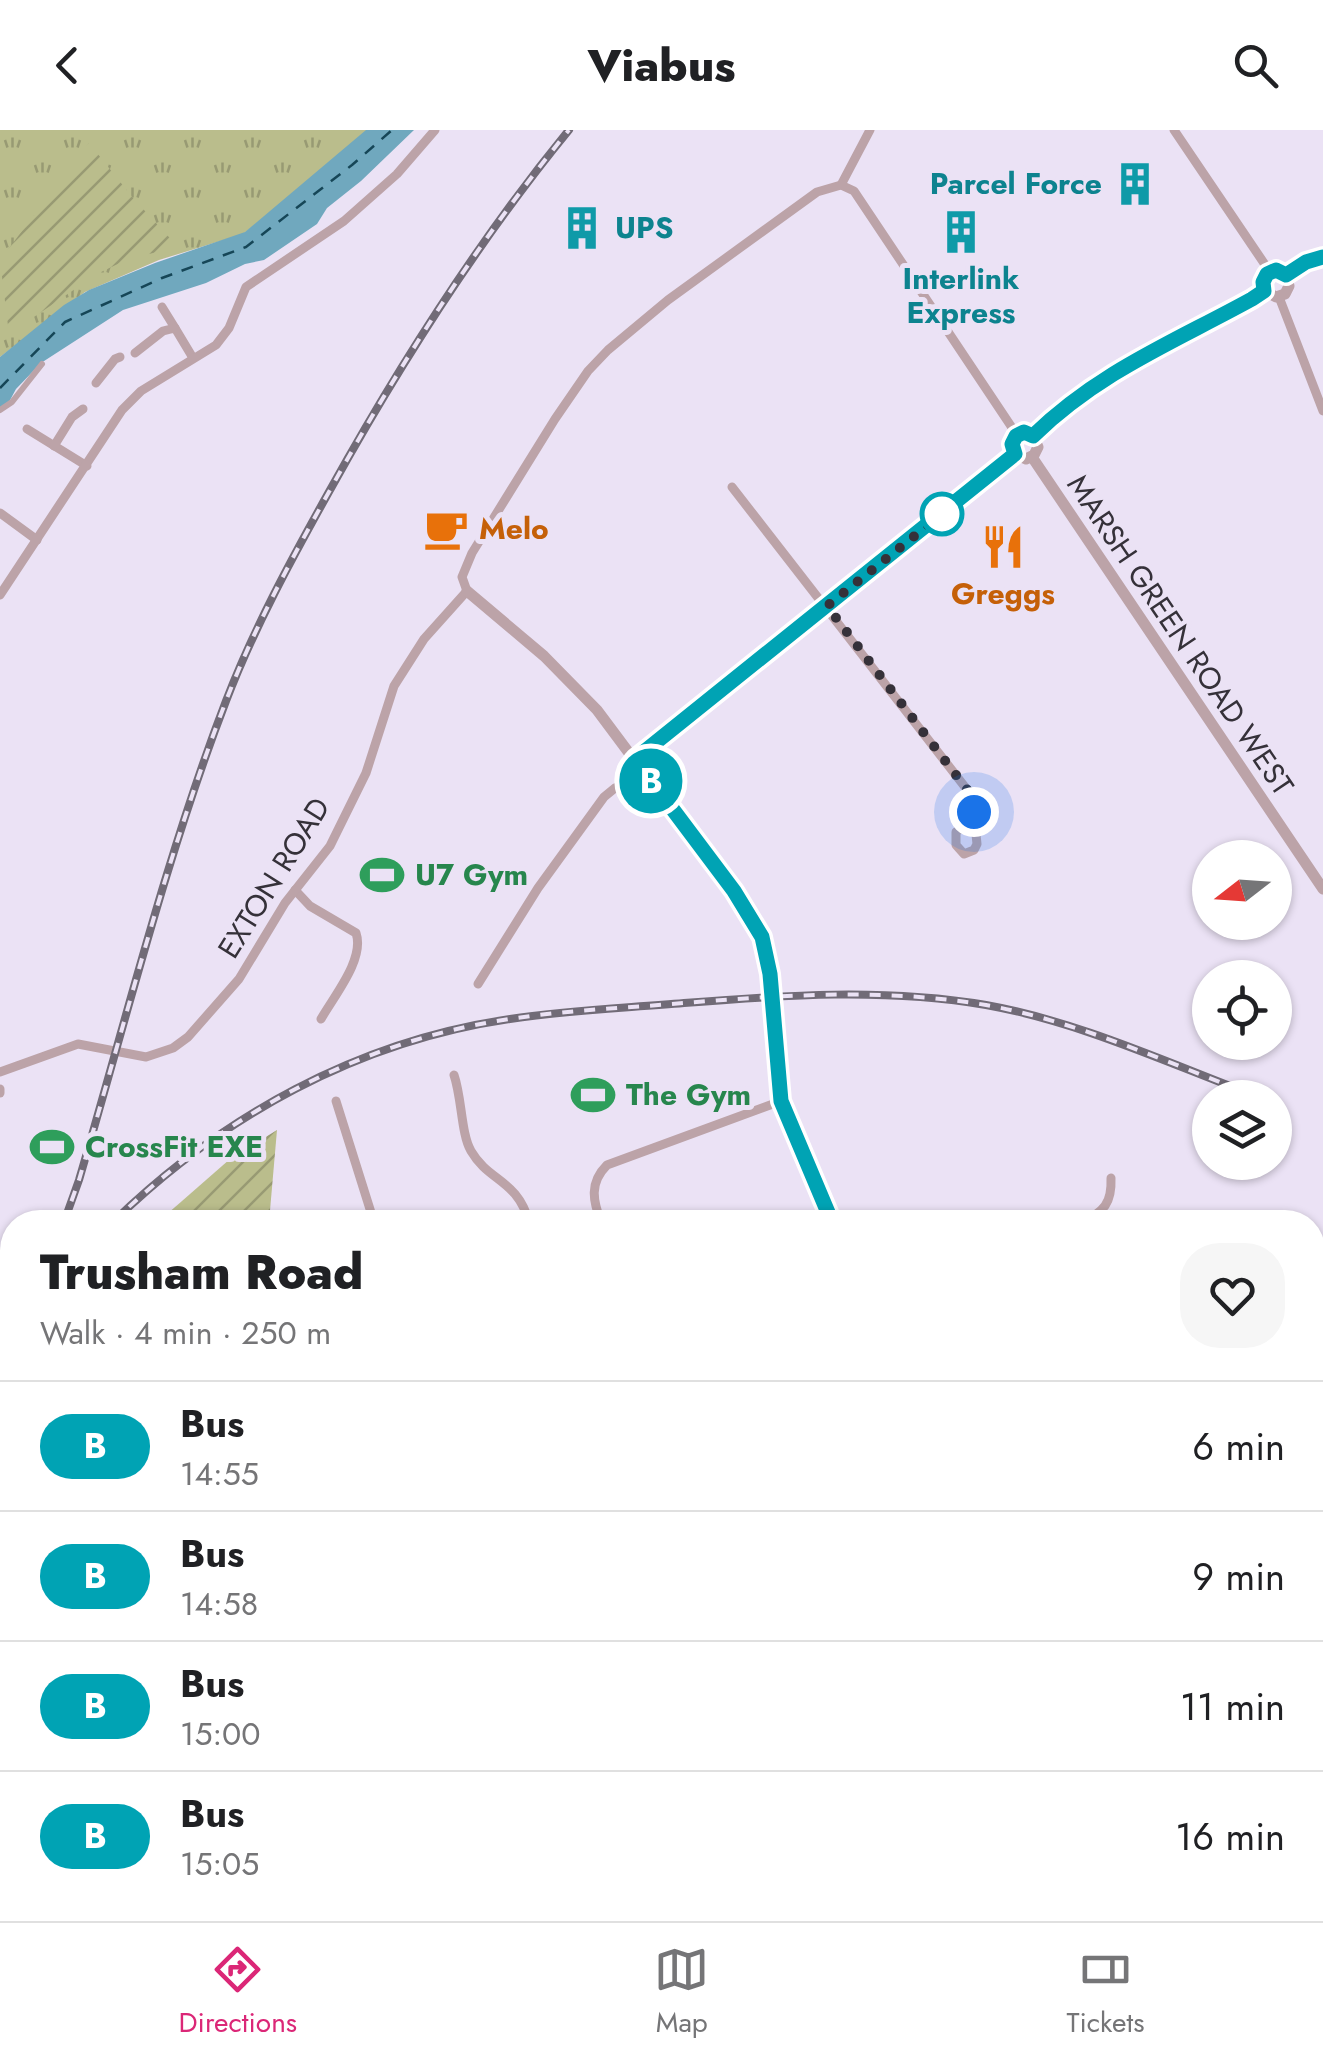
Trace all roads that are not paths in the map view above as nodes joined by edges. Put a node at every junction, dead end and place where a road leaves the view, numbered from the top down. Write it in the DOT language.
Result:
graph roads {
  1 [pos="435,130"];
  2 [pos="870,130"];
  3 [pos="1174,130"];
  4 [pos="841,184"];
  5 [pos="1323,257"];
  6 [pos="1270,272"];
  7 [pos="1286,275"];
  8 [pos="1264,291"];
  9 [pos="1279,297"];
  10 [pos="162,307"];
  11 [pos="175,328"];
  12 [pos="135,353"];
  13 [pos="120,357"];
  14 [pos="192,358"];
  15 [pos="42,364"];
  16 [pos="96,383"];
  17 [pos="83,409"];
  18 [pos="0,410"];
  19 [pos="1323,411"];
  20 [pos="27,429"];
  21 [pos="1017,435"];
  22 [pos="1033,436"];
  23 [pos="54,446"];
  24 [pos="1015,454"];
  25 [pos="1032,457"];
  26 [pos="87,466"];
  27 [pos="732,487"];
  28 [pos="0,513"];
  29 [pos="38,540"];
  30 [pos="466,591"];
  31 [pos="0,595"];
  32 [pos="827,606"];
  33 [pos="635,759"];
  34 [pos="647,776"];
  35 [pos="974,812"];
  36 [pos="1323,889"];
  37 [pos="296,890"];
  38 [pos="478,984"];
  39 [pos="321,1019"];
  40 [pos="0,1072"];
  41 [pos="454,1075"];
  42 [pos="781,1101"];
  43 [pos="336,1102"];
  44 [pos="1111,1178"];
  45 [pos="370,1210"];
  46 [pos="523,1210"];
  47 [pos="596,1210"];
  48 [pos="827,1210"];
  49 [pos="1103,1210"];
  1 -- 14 [label="street"];
  2 -- 4 [label="street"];
  3 -- 6 [label="street"];
  4 -- 21 [label="street"];
  4 -- 30 [label="street"];
  5 -- 7 [label="street"];
  6 -- 7 [label="street"];
  6 -- 8 [label="street"];
  7 -- 9 [label="street"];
  8 -- 9 [label="street"];
  8 -- 22 [label="street"];
  9 -- 19 [label="street"];
  10 -- 11 [label="street"];
  11 -- 12 [label="street"];
  11 -- 14 [label="street"];
  13 -- 16 [label="street"];
  14 -- 26 [label="street"];
  15 -- 18 [label="street"];
  17 -- 23 [label="street"];
  20 -- 23 [label="street"];
  21 -- 22 [label="street"];
  21 -- 24 [label="street"];
  22 -- 25 [label="street"];
  23 -- 26 [label="street"];
  24 -- 25 [label="street"];
  24 -- 32 [label="street"];
  25 -- 36 [label="street, MARSH GREEN ROAD WEST"];
  26 -- 29 [label="street"];
  27 -- 32 [label="street"];
  28 -- 29 [label="street"];
  29 -- 31 [label="street"];
  30 -- 33 [label="street"];
  30 -- 37 [label="street, EXTON ROAD"];
  32 -- 33 [label="street"];
  32 -- 35 [label="street"];
  33 -- 34 [label="street"];
  34 -- 38 [label="street"];
  34 -- 42 [label="street"];
  37 -- 39 [label="street"];
  37 -- 40 [label="street, EXTON ROAD"];
  41 -- 46 [label="street"];
  42 -- 47 [label="street"];
  42 -- 48 [label="street"];
  43 -- 45 [label="street"];
  44 -- 49 [label="street"];
}
